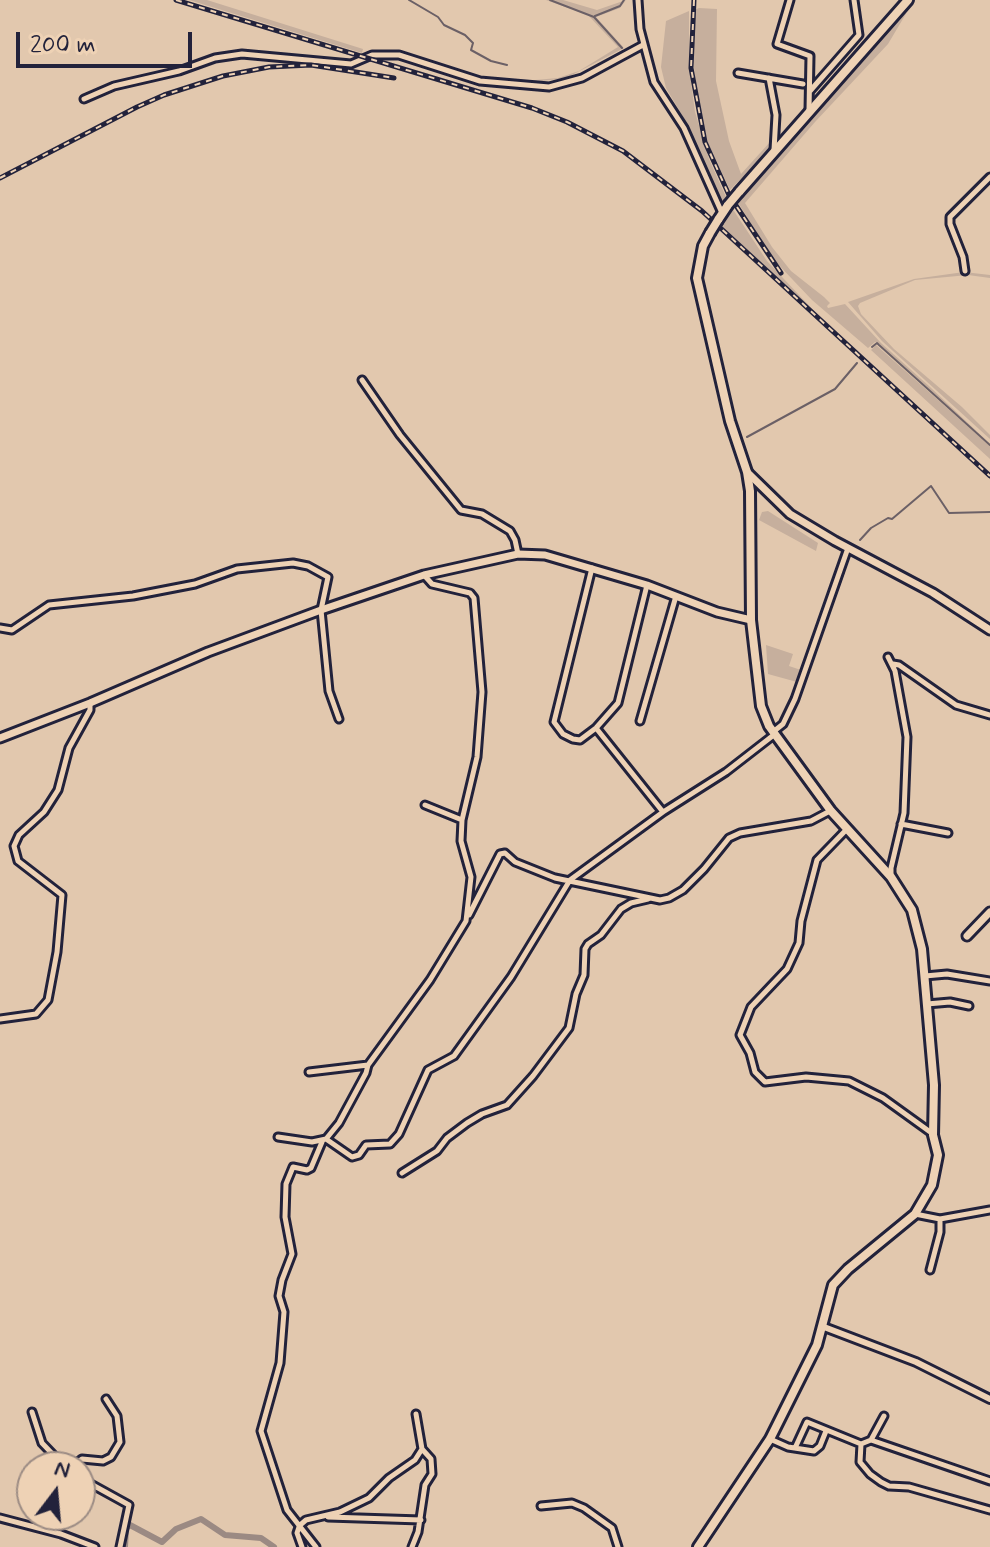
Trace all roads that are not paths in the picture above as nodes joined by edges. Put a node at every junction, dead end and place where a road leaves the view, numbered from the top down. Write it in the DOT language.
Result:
graph roads {
  1 [pos="638,0"];
  2 [pos="790,0"];
  3 [pos="854,0"];
  4 [pos="908,0"];
  5 [pos="643,45"];
  6 [pos="738,73"];
  7 [pos="769,78"];
  8 [pos="803,84"];
  9 [pos="810,92"];
  10 [pos="84,99"];
  11 [pos="809,111"];
  12 [pos="774,151"];
  13 [pos="990,177"];
  14 [pos="722,213"];
  15 [pos="965,271"];
  16 [pos="362,380"];
  17 [pos="747,472"];
  18 [pos="848,548"];
  19 [pos="518,554"];
  20 [pos="592,568"];
  21 [pos="424,575"];
  22 [pos="647,585"];
  23 [pos="676,596"];
  24 [pos="321,610"];
  25 [pos="751,620"];
  26 [pos="0,628"];
  27 [pos="990,630"];
  28 [pos="888,657"];
  29 [pos="893,664"];
  30 [pos="90,703"];
  31 [pos="990,715"];
  32 [pos="339,719"];
  33 [pos="640,721"];
  34 [pos="596,728"];
  35 [pos="774,733"];
  36 [pos="0,738"];
  37 [pos="425,805"];
  38 [pos="831,811"];
  39 [pos="663,812"];
  40 [pos="462,820"];
  41 [pos="901,824"];
  42 [pos="846,830"];
  43 [pos="948,833"];
  44 [pos="891,877"];
  45 [pos="570,880"];
  46 [pos="649,899"];
  47 [pos="990,912"];
  48 [pos="466,921"];
  49 [pos="967,936"];
  50 [pos="925,976"];
  51 [pos="990,981"];
  52 [pos="927,1004"];
  53 [pos="969,1006"];
  54 [pos="0,1019"];
  55 [pos="368,1065"];
  56 [pos="309,1072"];
  57 [pos="933,1135"];
  58 [pos="278,1137"];
  59 [pos="324,1140"];
  60 [pos="402,1173"];
  61 [pos="990,1210"];
  62 [pos="915,1214"];
  63 [pos="940,1219"];
  64 [pos="930,1270"];
  65 [pos="824,1327"];
  66 [pos="106,1399"];
  67 [pos="990,1399"];
  68 [pos="32,1412"];
  69 [pos="416,1414"];
  70 [pos="884,1416"];
  71 [pos="826,1431"];
  72 [pos="770,1439"];
  73 [pos="871,1440"];
  74 [pos="861,1444"];
  75 [pos="795,1448"];
  76 [pos="422,1449"];
  77 [pos="50,1451"];
  78 [pos="96,1460"];
  79 [pos="990,1481"];
  80 [pos="96,1487"];
  81 [pos="541,1506"];
  82 [pos="990,1510"];
  83 [pos="319,1517"];
  84 [pos="0,1518"];
  85 [pos="421,1520"];
  86 [pos="299,1526"];
  87 [pos="69,1537"];
  88 [pos="66,1547"];
  89 [pos="95,1547"];
  90 [pos="120,1547"];
  91 [pos="302,1547"];
  92 [pos="316,1547"];
  93 [pos="412,1547"];
  94 [pos="618,1547"];
  95 [pos="698,1547"];
  1 -- 5 [label="street"];
  2 -- 9 [label="street"];
  3 -- 9 [label="street"];
  4 -- 11 [label="main road"];
  5 -- 10 [label="street"];
  5 -- 14 [label="street"];
  6 -- 7 [label="street"];
  7 -- 8 [label="street"];
  7 -- 12 [label="street"];
  9 -- 11 [label="street"];
  11 -- 12 [label="main road"];
  12 -- 14 [label="main road, bridge"];
  13 -- 15 [label="street"];
  14 -- 17 [label="main road, bridge"];
  16 -- 19 [label="street"];
  17 -- 18 [label="main road"];
  17 -- 25 [label="main road"];
  18 -- 27 [label="main road"];
  18 -- 35 [label="street"];
  19 -- 20 [label="main road"];
  19 -- 21 [label="main road"];
  20 -- 22 [label="main road"];
  20 -- 34 [label="street"];
  21 -- 24 [label="main road"];
  21 -- 40 [label="street"];
  22 -- 23 [label="main road"];
  22 -- 34 [label="street"];
  23 -- 25 [label="main road"];
  23 -- 33 [label="street"];
  24 -- 26 [label="street"];
  24 -- 30 [label="main road"];
  24 -- 32 [label="street"];
  25 -- 35 [label="main road"];
  28 -- 29 [label="street"];
  29 -- 31 [label="street"];
  29 -- 41 [label="street"];
  30 -- 36 [label="main road"];
  30 -- 54 [label="street"];
  34 -- 39 [label="street"];
  35 -- 38 [label="main road"];
  35 -- 39 [label="street"];
  37 -- 40 [label="street"];
  38 -- 42 [label="main road"];
  38 -- 46 [label="street"];
  39 -- 45 [label="street"];
  40 -- 48 [label="street"];
  41 -- 43 [label="street"];
  41 -- 44 [label="street"];
  42 -- 44 [label="main road"];
  42 -- 57 [label="street"];
  44 -- 50 [label="main road"];
  45 -- 46 [label="street"];
  45 -- 48 [label="street"];
  45 -- 59 [label="street"];
  46 -- 60 [label="street"];
  47 -- 49 [label="main road"];
  48 -- 55 [label="street"];
  50 -- 51 [label="street"];
  50 -- 52 [label="main road"];
  52 -- 53 [label="street"];
  52 -- 57 [label="main road"];
  55 -- 56 [label="street"];
  55 -- 59 [label="street"];
  57 -- 62 [label="main road"];
  58 -- 59 [label="street"];
  59 -- 86 [label="street"];
  61 -- 63 [label="street"];
  62 -- 63 [label="street"];
  62 -- 65 [label="main road"];
  63 -- 64 [label="street"];
  65 -- 67 [label="street"];
  65 -- 72 [label="main road"];
  66 -- 78 [label="street"];
  68 -- 77 [label="street"];
  69 -- 76 [label="street"];
  70 -- 73 [label="street"];
  71 -- 74 [label="street"];
  71 -- 75 [label="street"];
  71 -- 75 [label="street"];
  72 -- 75 [label="street"];
  72 -- 95 [label="main road"];
  73 -- 74 [label="street"];
  73 -- 79 [label="street"];
  74 -- 82 [label="street"];
  76 -- 83 [label="street"];
  76 -- 85 [label="street"];
  80 -- 90 [label="street"];
  81 -- 94 [label="street"];
  83 -- 85 [label="street"];
  83 -- 86 [label="street"];
  84 -- 87 [label="street"];
  85 -- 93 [label="street"];
  86 -- 91 [label="street"];
  86 -- 92 [label="street"];
  87 -- 88 [label="street"];
  87 -- 89 [label="street"];
}
